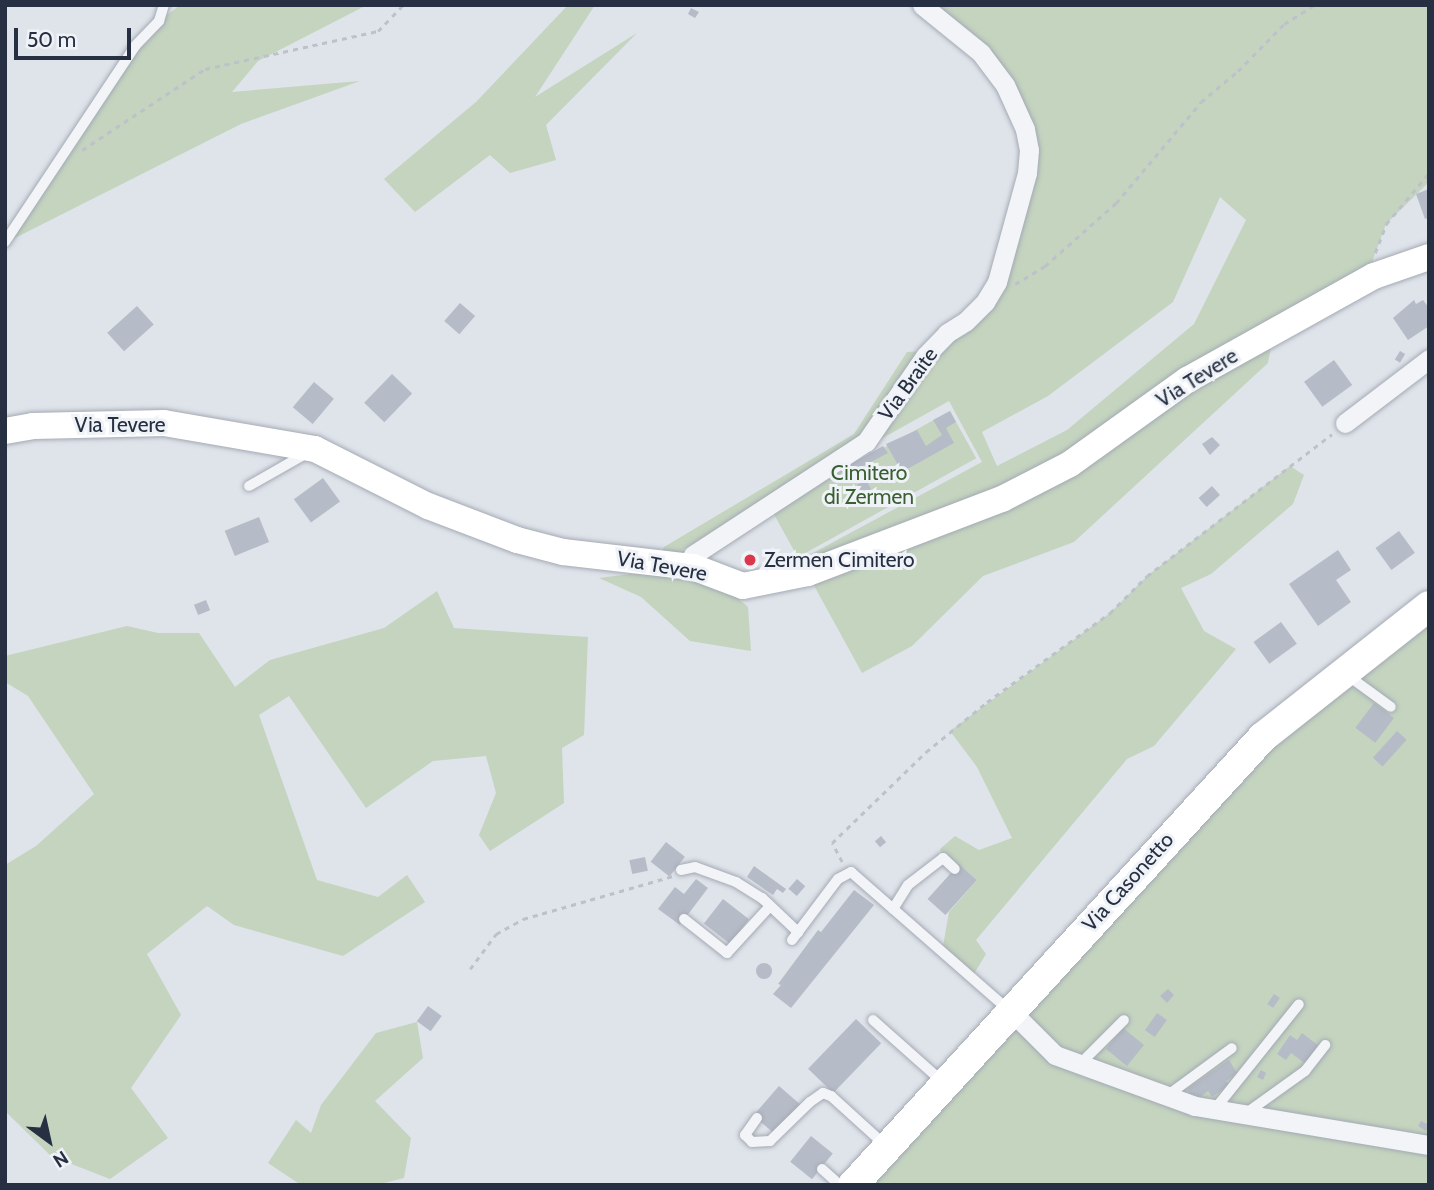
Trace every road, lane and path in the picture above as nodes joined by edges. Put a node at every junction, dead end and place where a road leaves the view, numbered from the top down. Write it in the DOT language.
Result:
graph roads {
  1 [pos="164,5"];
  2 [pos="403,5"];
  3 [pos="922,5"];
  4 [pos="1315,5"];
  5 [pos="53,169"];
  6 [pos="1429,173"];
  7 [pos="5,242"];
  8 [pos="1429,257"];
  9 [pos="1374,276"];
  10 [pos="985,302"];
  11 [pos="1429,359"];
  12 [pos="1345,423"];
  13 [pos="5,431"];
  14 [pos="315,449"];
  15 [pos="249,486"];
  16 [pos="687,567"];
  17 [pos="1429,606"];
  18 [pos="1344,673"];
  19 [pos="1391,707"];
  20 [pos="955,869"];
  21 [pos="681,870"];
  22 [pos="850,872"];
  23 [pos="770,906"];
  24 [pos="892,909"];
  25 [pos="684,919"];
  26 [pos="470,969"];
  27 [pos="1299,1004"];
  28 [pos="1011,1011"];
  29 [pos="873,1020"];
  30 [pos="1124,1020"];
  31 [pos="1325,1045"];
  32 [pos="1233,1048"];
  33 [pos="1080,1064"];
  34 [pos="945,1083"];
  35 [pos="1168,1096"];
  36 [pos="1215,1109"];
  37 [pos="1244,1115"];
  38 [pos="757,1118"];
  39 [pos="1429,1145"];
  40 [pos="887,1147"];
  41 [pos="822,1169"];
  42 [pos="840,1185"];
  43 [pos="853,1185"];
  1 -- 5 [label="lane"];
  2 -- 5 [label="path"];
  3 -- 10 [label="street, Via Braite"];
  4 -- 10 [label="path"];
  5 -- 7 [label="lane"];
  6 -- 9 [label="path"];
  8 -- 9 [label="main road, Via Tevere"];
  9 -- 16 [label="main road, Via Tevere"];
  10 -- 16 [label="street, Via Braite"];
  11 -- 12 [label="street"];
  12 -- 22 [label="path"];
  13 -- 14 [label="main road, Via Tevere"];
  14 -- 15 [label="lane"];
  14 -- 16 [label="main road, Via Tevere"];
  17 -- 18 [label="main road, Via Casonetto"];
  18 -- 19 [label="lane"];
  18 -- 28 [label="main road, Via Casonetto"];
  20 -- 24 [label="lane"];
  21 -- 23 [label="lane"];
  21 -- 26 [label="path"];
  22 -- 23 [label="lane"];
  22 -- 24 [label="lane"];
  23 -- 25 [label="lane"];
  24 -- 28 [label="lane"];
  27 -- 36 [label="lane"];
  28 -- 33 [label="street"];
  28 -- 34 [label="main road, Via Casonetto"];
  29 -- 34 [label="lane"];
  30 -- 33 [label="lane"];
  31 -- 37 [label="lane"];
  32 -- 35 [label="lane"];
  33 -- 35 [label="street"];
  34 -- 40 [label="main road, Via Casonetto"];
  35 -- 36 [label="street"];
  36 -- 37 [label="street"];
  37 -- 39 [label="street"];
  38 -- 40 [label="lane"];
  40 -- 43 [label="main road, Via Casonetto"];
  41 -- 42 [label="lane"];
}
